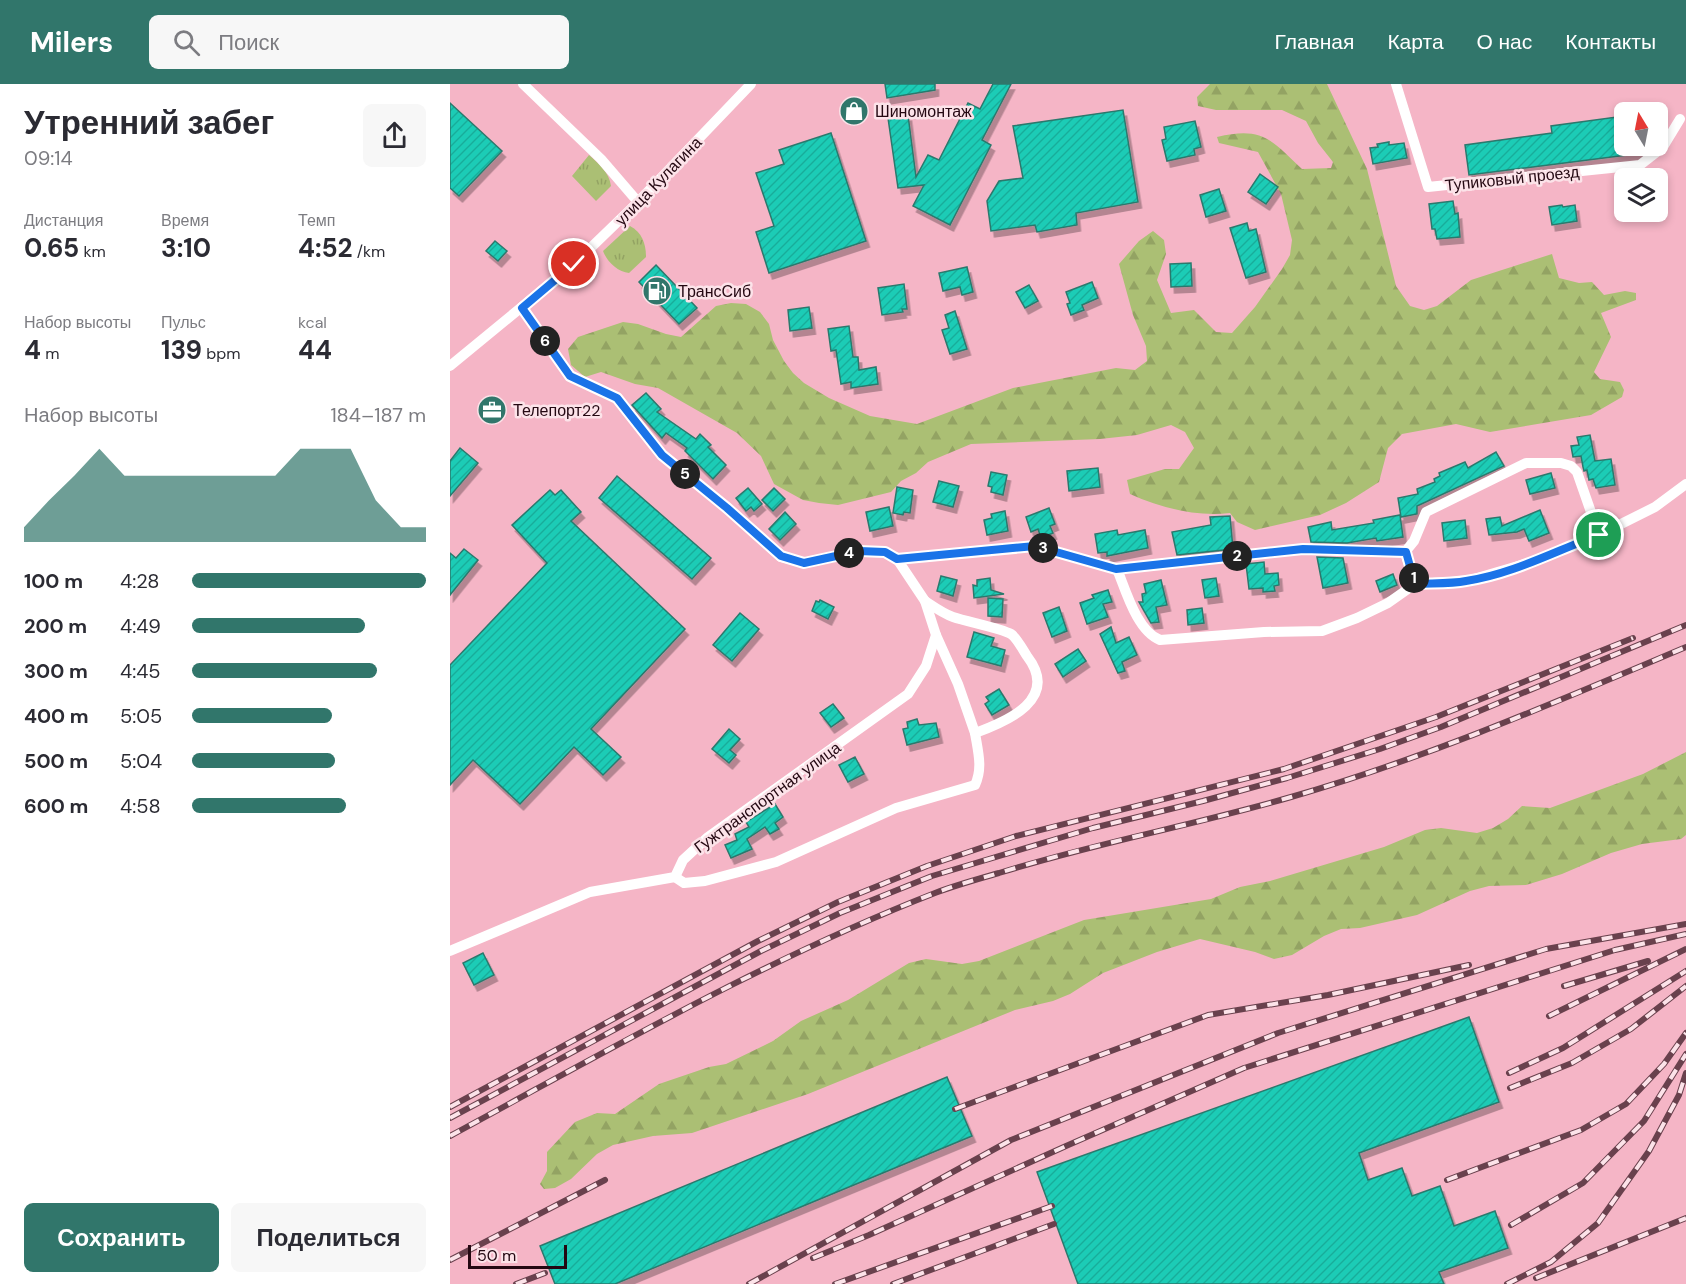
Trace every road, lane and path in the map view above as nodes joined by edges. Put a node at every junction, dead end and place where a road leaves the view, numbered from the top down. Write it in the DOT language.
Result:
graph roads {
  1 [pos="523,84"];
  2 [pos="752,84"];
  3 [pos="1396,84"];
  4 [pos="1680,119"];
  5 [pos="638,202"];
  6 [pos="522,308"];
  7 [pos="450,366"];
  8 [pos="1686,484"];
  9 [pos="1599,535"];
  10 [pos="1406,552"];
  11 [pos="897,559"];
  12 [pos="1116,569"];
  13 [pos="1415,584"];
  14 [pos="925,602"];
  15 [pos="936,635"];
  16 [pos="975,733"];
  17 [pos="675,877"];
  18 [pos="450,951"];
  1 -- 5 [label="street"];
  2 -- 5 [label="street, улица Кулагина"];
  3 -- 4 [label="street, Тупиковый проезд"];
  5 -- 6 [label="street, улица Кулагина"];
  6 -- 7 [label="street, улица Кулагина"];
  6 -- 11 [label="street"];
  8 -- 9 [label="street"];
  9 -- 10 [label="street"];
  9 -- 13 [label="street"];
  10 -- 12 [label="street"];
  10 -- 13 [label="street"];
  11 -- 12 [label="street"];
  11 -- 14 [label="street"];
  12 -- 13 [label="street"];
  14 -- 15 [label="street"];
  14 -- 16 [label="street"];
  15 -- 16 [label="street"];
  15 -- 17 [label="street, Гужтранспортная улица"];
  16 -- 17 [label="street"];
  17 -- 18 [label="street"];
}
